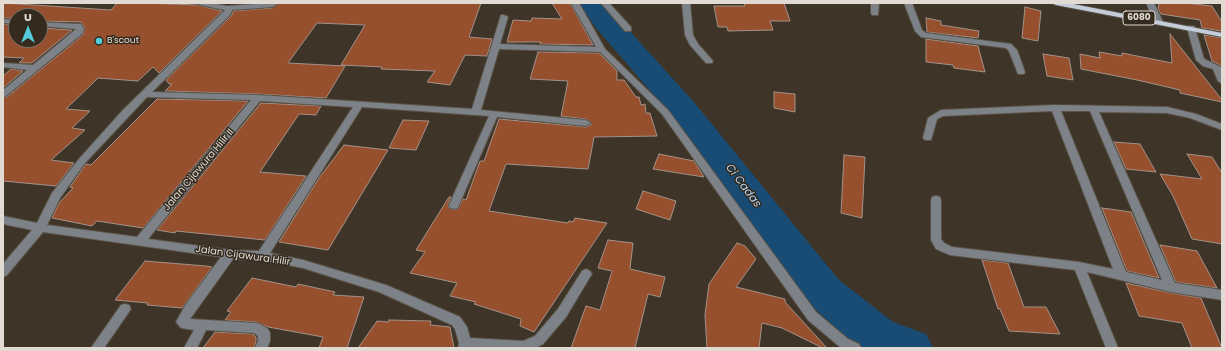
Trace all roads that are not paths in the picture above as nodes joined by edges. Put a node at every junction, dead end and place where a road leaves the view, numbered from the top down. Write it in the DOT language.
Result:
graph roads {
  1 [pos="200,3"];
  2 [pos="576,3"];
  3 [pos="605,3"];
  4 [pos="686,3"];
  5 [pos="875,3"];
  6 [pos="908,3"];
  7 [pos="1056,3"];
  8 [pos="1150,3"];
  9 [pos="272,5"];
  10 [pos="227,8"];
  11 [pos="875,13"];
  12 [pos="504,17"];
  13 [pos="1159,22"];
  14 [pos="48,24"];
  15 [pos="1190,28"];
  16 [pos="628,29"];
  17 [pos="1222,35"];
  18 [pos="496,46"];
  19 [pos="602,50"];
  20 [pos="709,61"];
  21 [pos="3,65"];
  22 [pos="35,68"];
  23 [pos="1021,72"];
  24 [pos="1222,81"];
  25 [pos="3,94"];
  26 [pos="145,94"];
  27 [pos="258,98"];
  28 [pos="359,105"];
  29 [pos="1055,108"];
  30 [pos="1093,109"];
  31 [pos="476,112"];
  32 [pos="494,114"];
  33 [pos="586,123"];
  34 [pos="1222,127"];
  35 [pos="928,138"];
  36 [pos="936,200"];
  37 [pos="454,205"];
  38 [pos="3,220"];
  39 [pos="40,228"];
  40 [pos="140,241"];
  41 [pos="230,254"];
  42 [pos="262,256"];
  43 [pos="1079,266"];
  44 [pos="3,272"];
  45 [pos="586,274"];
  46 [pos="1122,277"];
  47 [pos="1171,287"];
  48 [pos="1222,295"];
  49 [pos="125,309"];
  50 [pos="203,325"];
  51 [pos="464,346"];
  52 [pos="97,348"];
  53 [pos="190,348"];
  54 [pos="261,348"];
  55 [pos="855,348"];
  56 [pos="1112,348"];
  1 -- 10 [label="street"];
  2 -- 19 [label="street"];
  3 -- 16 [label="street"];
  4 -- 20 [label="street"];
  5 -- 11 [label="street"];
  6 -- 23 [label="street"];
  7 -- 13 [label="main road, 6080"];
  8 -- 13 [label="street"];
  9 -- 10 [label="street"];
  10 -- 26 [label="street"];
  12 -- 18 [label="street"];
  13 -- 15 [label="main road, 6080"];
  14 -- 22 [label="street"];
  15 -- 17 [label="main road, 6080"];
  15 -- 24 [label="street"];
  18 -- 19 [label="street"];
  18 -- 31 [label="street"];
  19 -- 55 [label="street"];
  21 -- 22 [label="street"];
  22 -- 25 [label="street"];
  26 -- 27 [label="street"];
  26 -- 39 [label="street"];
  27 -- 28 [label="street"];
  27 -- 40 [label="street, Jalan Cijawura Hilir II"];
  28 -- 31 [label="street"];
  28 -- 42 [label="street"];
  29 -- 30 [label="street"];
  29 -- 35 [label="street"];
  29 -- 46 [label="street"];
  30 -- 34 [label="street"];
  30 -- 47 [label="street"];
  31 -- 32 [label="street"];
  32 -- 33 [label="street"];
  32 -- 37 [label="street"];
  36 -- 43 [label="street"];
  38 -- 39 [label="street, Jalan Cijawura Hilir"];
  39 -- 40 [label="street, Jalan Cijawura Hilir"];
  39 -- 44 [label="street"];
  40 -- 41 [label="street, Jalan Cijawura Hilir"];
  41 -- 42 [label="street, Jalan Cijawura Hilir"];
  41 -- 50 [label="street"];
  42 -- 51 [label="street, Jalan Cijawura Hilir"];
  43 -- 46 [label="street"];
  43 -- 56 [label="street"];
  45 -- 51 [label="street"];
  46 -- 47 [label="street"];
  47 -- 48 [label="street"];
  49 -- 52 [label="street"];
  50 -- 53 [label="street"];
  50 -- 54 [label="street"];
}
